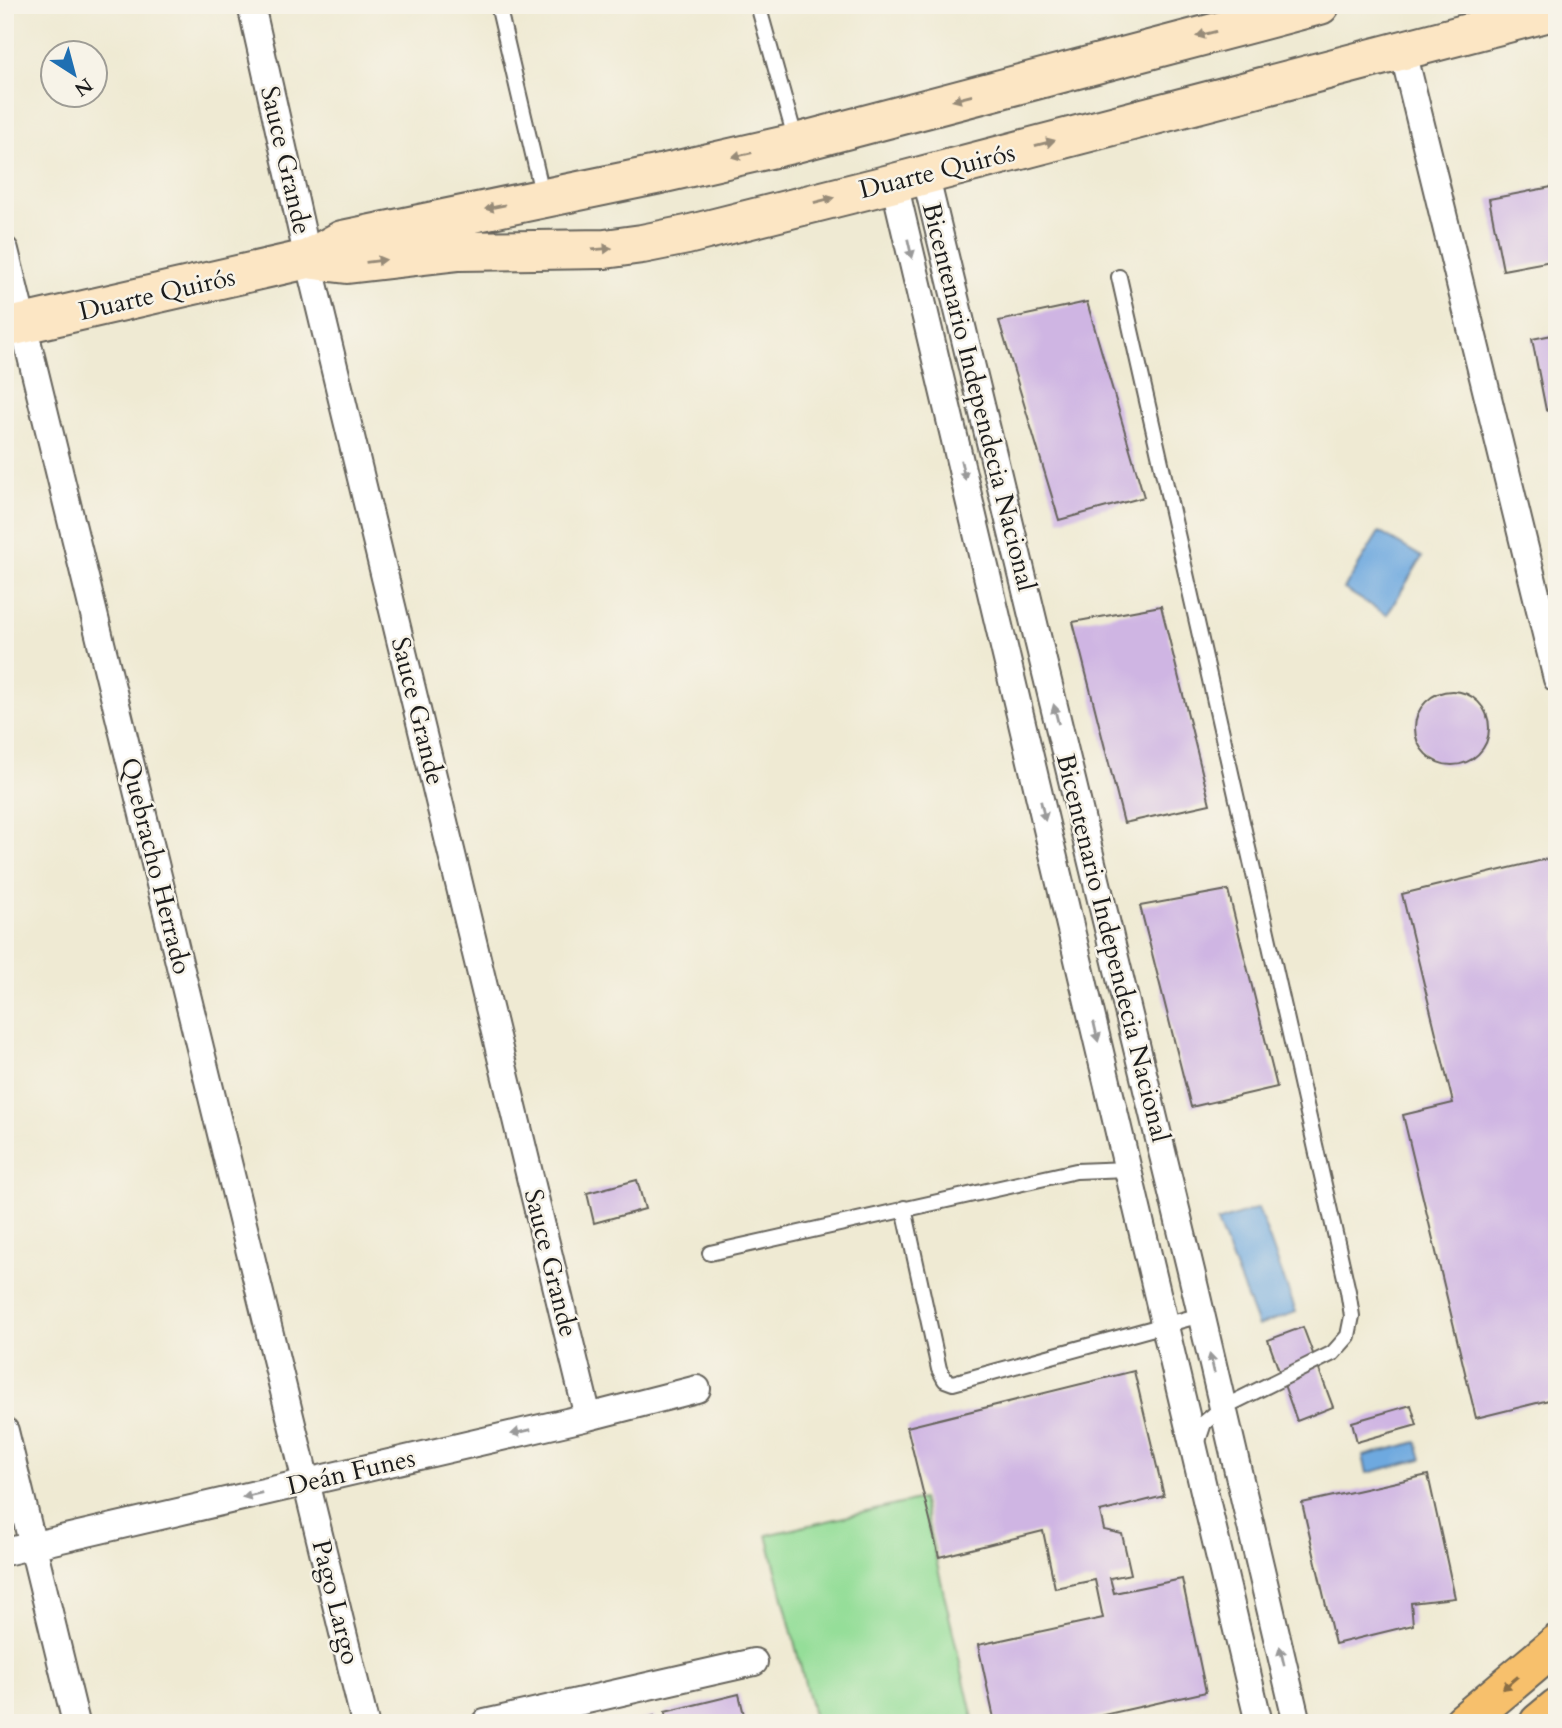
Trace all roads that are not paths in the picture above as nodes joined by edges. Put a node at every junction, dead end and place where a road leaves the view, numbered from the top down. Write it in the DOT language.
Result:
graph roads {
  1 [pos="251,5"];
  2 [pos="498,5"];
  3 [pos="758,5"];
  4 [pos="1320,5"];
  5 [pos="1557,10"];
  6 [pos="1262,13"];
  7 [pos="1403,51"];
  8 [pos="796,143"];
  9 [pos="910,178"];
  10 [pos="543,197"];
  11 [pos="5,250"];
  12 [pos="308,259"];
  13 [pos="1119,277"];
  14 [pos="14,326"];
  15 [pos="1557,679"];
  16 [pos="1128,1169"];
  17 [pos="904,1208"];
  18 [pos="710,1253"];
  19 [pos="1191,1271"];
  20 [pos="1201,1315"];
  21 [pos="1165,1325"];
  22 [pos="697,1389"];
  23 [pos="1223,1408"];
  24 [pos="588,1417"];
  25 [pos="5,1431"];
  26 [pos="1195,1452"];
  27 [pos="306,1482"];
  28 [pos="33,1546"];
  29 [pos="5,1552"];
  30 [pos="1557,1644"];
  31 [pos="754,1662"];
  32 [pos="1557,1708"];
  33 [pos="76,1723"];
  34 [pos="365,1723"];
  35 [pos="485,1723"];
  36 [pos="1259,1723"];
  37 [pos="1297,1723"];
  38 [pos="1463,1723"];
  39 [pos="1539,1723"];
  1 -- 12 [label="street, Sauce Grande"];
  2 -- 10 [label="lane"];
  3 -- 8 [label="lane"];
  4 -- 6 [label="main road, Duarte Quirós"];
  5 -- 7 [label="main road, Duarte Quirós"];
  6 -- 8 [label="main road, Duarte Quirós, one-way"];
  9 -- 7 [label="main road, Duarte Quirós, one-way"];
  7 -- 15 [label="street"];
  8 -- 10 [label="main road, Duarte Quirós, one-way"];
  12 -- 9 [label="main road, Duarte Quirós, one-way"];
  9 -- 16 [label="street, Bicentenario Independecia Nacional, one-way"];
  19 -- 9 [label="street, Bicentenario Independecia Nacional, one-way"];
  10 -- 12 [label="main road, Duarte Quirós, one-way"];
  11 -- 14 [label="street, Quebracho Herrado"];
  12 -- 14 [label="main road, Duarte Quirós"];
  12 -- 24 [label="street, Sauce Grande"];
  13 -- 23 [label="lane"];
  14 -- 27 [label="street, Quebracho Herrado"];
  16 -- 17 [label="lane"];
  16 -- 19 [label="street"];
  16 -- 21 [label="street, Bicentenario Independecia Nacional"];
  17 -- 18 [label="lane"];
  17 -- 21 [label="lane"];
  19 -- 20 [label="street, Bicentenario Independecia Nacional"];
  20 -- 21 [label="lane"];
  23 -- 20 [label="street, Bicentenario Independecia Nacional, one-way"];
  21 -- 26 [label="street, Bicentenario Independecia Nacional"];
  22 -- 24 [label="street, Deán Funes"];
  23 -- 26 [label="lane"];
  37 -- 23 [label="street, Bicentenario Independecia Nacional, one-way"];
  24 -- 27 [label="street, Deán Funes, one-way"];
  25 -- 28 [label="street"];
  26 -- 36 [label="street, Bicentenario Independecia Nacional"];
  27 -- 28 [label="street, Deán Funes, one-way"];
  27 -- 34 [label="street, Pago Largo"];
  28 -- 29 [label="street, Deán Funes"];
  28 -- 33 [label="street"];
  30 -- 38 [label="main road, one-way"];
  31 -- 35 [label="street"];
  32 -- 39 [label="main road"];
}
